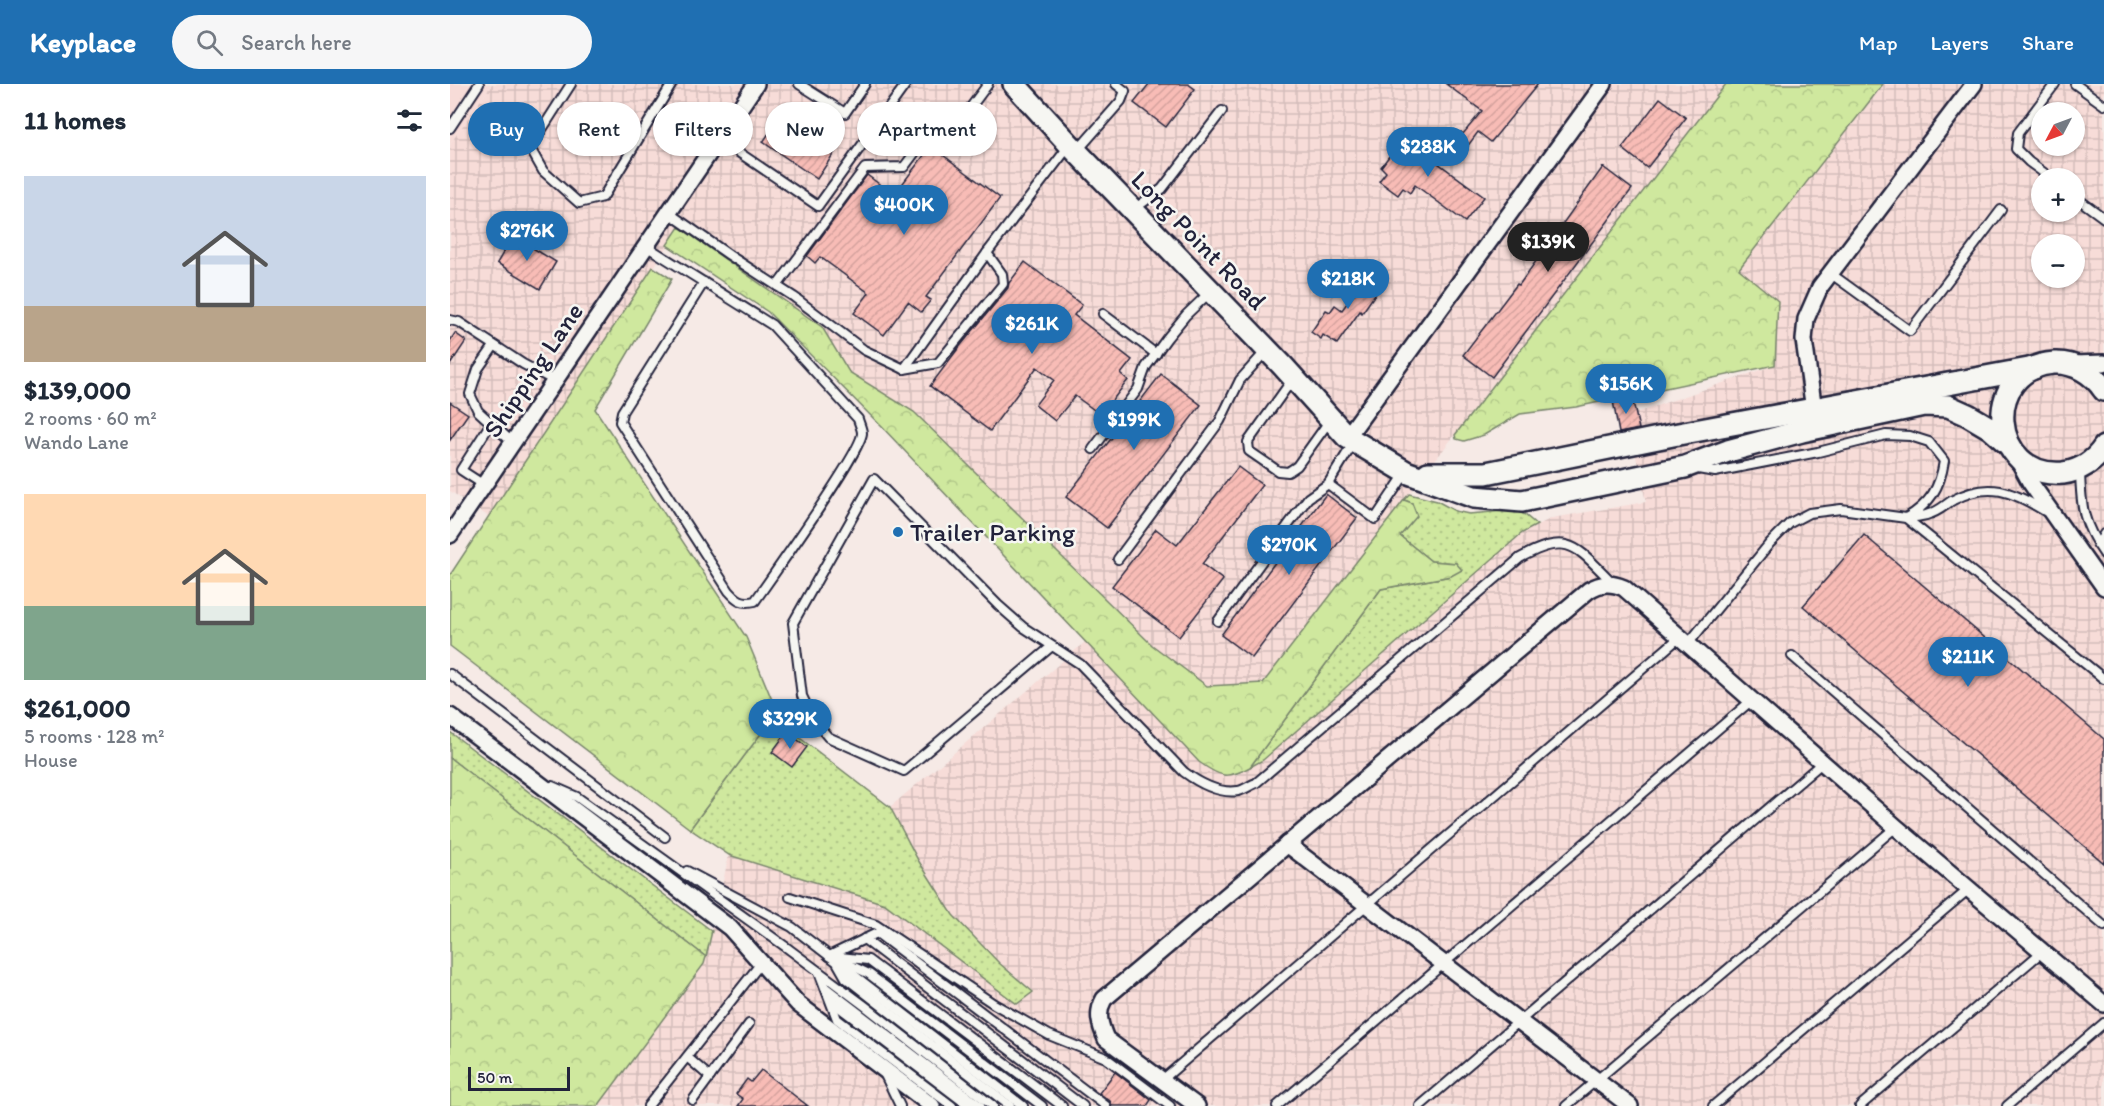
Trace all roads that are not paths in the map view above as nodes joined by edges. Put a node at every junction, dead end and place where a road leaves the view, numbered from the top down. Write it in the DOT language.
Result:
graph roads {
  1 [pos="479,84"];
  2 [pos="572,84"];
  3 [pos="672,84"];
  4 [pos="756,84"];
  5 [pos="799,84"];
  6 [pos="865,84"];
  7 [pos="906,84"];
  8 [pos="988,84"];
  9 [pos="1014,84"];
  10 [pos="1116,84"];
  11 [pos="1604,84"];
  12 [pos="1974,84"];
  13 [pos="2055,84"];
  14 [pos="2075,84"];
  15 [pos="1127,88"];
  16 [pos="744,102"];
  17 [pos="2104,105"];
  18 [pos="1222,111"];
  19 [pos="450,128"];
  20 [pos="1073,148"];
  21 [pos="708,156"];
  22 [pos="744,156"];
  23 [pos="2037,168"];
  24 [pos="2085,204"];
  25 [pos="1133,210"];
  26 [pos="2001,210"];
  27 [pos="669,213"];
  28 [pos="2104,218"];
  29 [pos="646,246"];
  30 [pos="987,253"];
  31 [pos="1830,273"];
  32 [pos="704,282"];
  33 [pos="777,286"];
  34 [pos="1211,291"];
  35 [pos="1103,314"];
  36 [pos="450,320"];
  37 [pos="494,346"];
  38 [pos="1268,350"];
  39 [pos="1155,354"];
  40 [pos="2104,363"];
  41 [pos="2070,364"];
  42 [pos="2034,368"];
  43 [pos="904,369"];
  44 [pos="1294,378"];
  45 [pos="555,381"];
  46 [pos="2104,390"];
  47 [pos="1814,410"];
  48 [pos="1331,419"];
  49 [pos="491,423"];
  50 [pos="1351,439"];
  51 [pos="513,443"];
  52 [pos="1093,449"];
  53 [pos="2011,449"];
  54 [pos="2093,461"];
  55 [pos="1685,467"];
  56 [pos="1406,472"];
  57 [pos="1328,484"];
  58 [pos="484,485"];
  59 [pos="2053,515"];
  60 [pos="1906,518"];
  61 [pos="2104,534"];
  62 [pos="450,535"];
  63 [pos="2098,545"];
  64 [pos="2104,554"];
  65 [pos="1118,559"];
  66 [pos="1614,584"];
  67 [pos="2104,587"];
  68 [pos="1218,621"];
  69 [pos="1684,640"];
  70 [pos="1052,645"];
  71 [pos="1792,656"];
  72 [pos="450,674"];
  73 [pos="2104,679"];
  74 [pos="1752,700"];
  75 [pos="450,716"];
  76 [pos="1823,762"];
  77 [pos="531,777"];
  78 [pos="1896,827"];
  79 [pos="665,837"];
  80 [pos="1287,844"];
  81 [pos="659,856"];
  82 [pos="1969,889"];
  83 [pos="790,897"];
  84 [pos="1366,905"];
  85 [pos="2104,926"];
  86 [pos="864,939"];
  87 [pos="2043,951"];
  88 [pos="832,958"];
  89 [pos="761,963"];
  90 [pos="1444,964"];
  91 [pos="819,971"];
  92 [pos="825,987"];
  93 [pos="830,1000"];
  94 [pos="2104,1004"];
  95 [pos="1519,1021"];
  96 [pos="2104,1023"];
  97 [pos="749,1024"];
  98 [pos="687,1057"];
  99 [pos="880,1066"];
  100 [pos="710,1077"];
  101 [pos="1162,1080"];
  102 [pos="1597,1080"];
  103 [pos="693,1100"];
  104 [pos="648,1106"];
  105 [pos="900,1106"];
  106 [pos="932,1106"];
  107 [pos="952,1106"];
  108 [pos="969,1106"];
  109 [pos="980,1106"];
  110 [pos="993,1106"];
  111 [pos="1010,1106"];
  112 [pos="1023,1106"];
  113 [pos="1042,1106"];
  114 [pos="1062,1106"];
  115 [pos="1083,1106"];
  116 [pos="1106,1106"];
  117 [pos="1170,1106"];
  118 [pos="1197,1106"];
  119 [pos="1277,1106"];
  120 [pos="1420,1106"];
  121 [pos="1566,1106"];
  122 [pos="1630,1106"];
  123 [pos="1713,1106"];
  124 [pos="1860,1106"];
  125 [pos="2007,1106"];
  1 -- 19 [label="lane"];
  2 -- 3 [label="lane"];
  4 -- 16 [label="street, Shipping Lane"];
  5 -- 6 [label="lane"];
  7 -- 22 [label="lane"];
  8 -- 33 [label="lane"];
  9 -- 20 [label="main road, Long Point Road"];
  10 -- 15 [label="lane"];
  11 -- 50 [label="street"];
  12 -- 31 [label="street"];
  13 -- 23 [label="lane"];
  14 -- 17 [label="lane"];
  15 -- 20 [label="lane"];
  18 -- 25 [label="lane"];
  20 -- 25 [label="main road, Long Point Road"];
  20 -- 30 [label="lane"];
  21 -- 27 [label="street, Shipping Lane"];
  24 -- 28 [label="lane"];
  25 -- 34 [label="main road, Long Point Road"];
  26 -- 31 [label="lane"];
  27 -- 29 [label="street, Shipping Lane"];
  27 -- 33 [label="lane"];
  29 -- 32 [label="lane"];
  29 -- 45 [label="street, Shipping Lane"];
  30 -- 43 [label="lane"];
  30 -- 43 [label="lane"];
  31 -- 47 [label="street"];
  32 -- 32 [label="lane"];
  33 -- 43 [label="lane"];
  34 -- 38 [label="main road, Long Point Road"];
  34 -- 39 [label="lane"];
  35 -- 39 [label="lane"];
  36 -- 37 [label="lane"];
  37 -- 45 [label="lane"];
  37 -- 49 [label="lane"];
  38 -- 44 [label="main road, Long Point Road"];
  38 -- 65 [label="lane"];
  39 -- 52 [label="lane"];
  40 -- 41 [label="street"];
  41 -- 42 [label="main road"];
  41 -- 46 [label="main road"];
  42 -- 47 [label="main road"];
  42 -- 53 [label="main road"];
  44 -- 48 [label="main road, Long Point Road"];
  44 -- 48 [label="lane"];
  45 -- 51 [label="street, Shipping Lane"];
  47 -- 56 [label="main road"];
  48 -- 50 [label="main road, Long Point Road"];
  49 -- 51 [label="lane"];
  49 -- 58 [label="lane"];
  50 -- 56 [label="main road, Long Point Road"];
  50 -- 57 [label="lane"];
  51 -- 58 [label="street, Shipping Lane"];
  53 -- 54 [label="main road, Long Point Road"];
  53 -- 55 [label="main road, Long Point Road"];
  53 -- 59 [label="street"];
  54 -- 63 [label="lane"];
  55 -- 56 [label="main road, Long Point Road"];
  55 -- 60 [label="lane"];
  56 -- 57 [label="lane"];
  57 -- 68 [label="lane"];
  58 -- 62 [label="street, Shipping Lane"];
  59 -- 60 [label="lane"];
  59 -- 67 [label="street"];
  60 -- 69 [label="lane"];
  60 -- 73 [label="lane"];
  61 -- 63 [label="lane"];
  63 -- 64 [label="lane"];
  66 -- 69 [label="street"];
  66 -- 70 [label="lane"];
  66 -- 80 [label="street"];
  69 -- 74 [label="street"];
  69 -- 84 [label="lane"];
  70 -- 70 [label="lane"];
  71 -- 85 [label="lane"];
  72 -- 79 [label="lane"];
  74 -- 76 [label="street"];
  74 -- 90 [label="lane"];
  75 -- 77 [label="street"];
  76 -- 78 [label="street"];
  76 -- 95 [label="lane"];
  77 -- 81 [label="lane"];
  77 -- 89 [label="street"];
  78 -- 82 [label="street"];
  78 -- 102 [label="lane"];
  80 -- 84 [label="street"];
  80 -- 101 [label="street"];
  81 -- 88 [label="lane"];
  81 -- 91 [label="lane"];
  82 -- 87 [label="street"];
  82 -- 123 [label="lane"];
  83 -- 117 [label="lane"];
  84 -- 90 [label="street"];
  84 -- 101 [label="lane"];
  86 -- 88 [label="lane"];
  86 -- 115 [label="lane"];
  86 -- 116 [label="lane"];
  87 -- 94 [label="street"];
  87 -- 124 [label="lane"];
  88 -- 111 [label="lane"];
  88 -- 112 [label="lane"];
  88 -- 113 [label="lane"];
  88 -- 114 [label="lane"];
  89 -- 98 [label="lane"];
  89 -- 99 [label="street"];
  90 -- 95 [label="street"];
  90 -- 119 [label="lane"];
  91 -- 92 [label="lane"];
  91 -- 110 [label="lane"];
  92 -- 93 [label="lane"];
  92 -- 109 [label="lane"];
  93 -- 107 [label="lane"];
  93 -- 108 [label="lane"];
  95 -- 102 [label="street"];
  95 -- 120 [label="lane"];
  96 -- 125 [label="lane"];
  97 -- 100 [label="lane"];
  98 -- 100 [label="lane"];
  98 -- 104 [label="lane"];
  99 -- 105 [label="lane"];
  99 -- 106 [label="street"];
  100 -- 103 [label="lane"];
  101 -- 118 [label="street"];
  102 -- 121 [label="lane"];
  102 -- 122 [label="street"];
}
